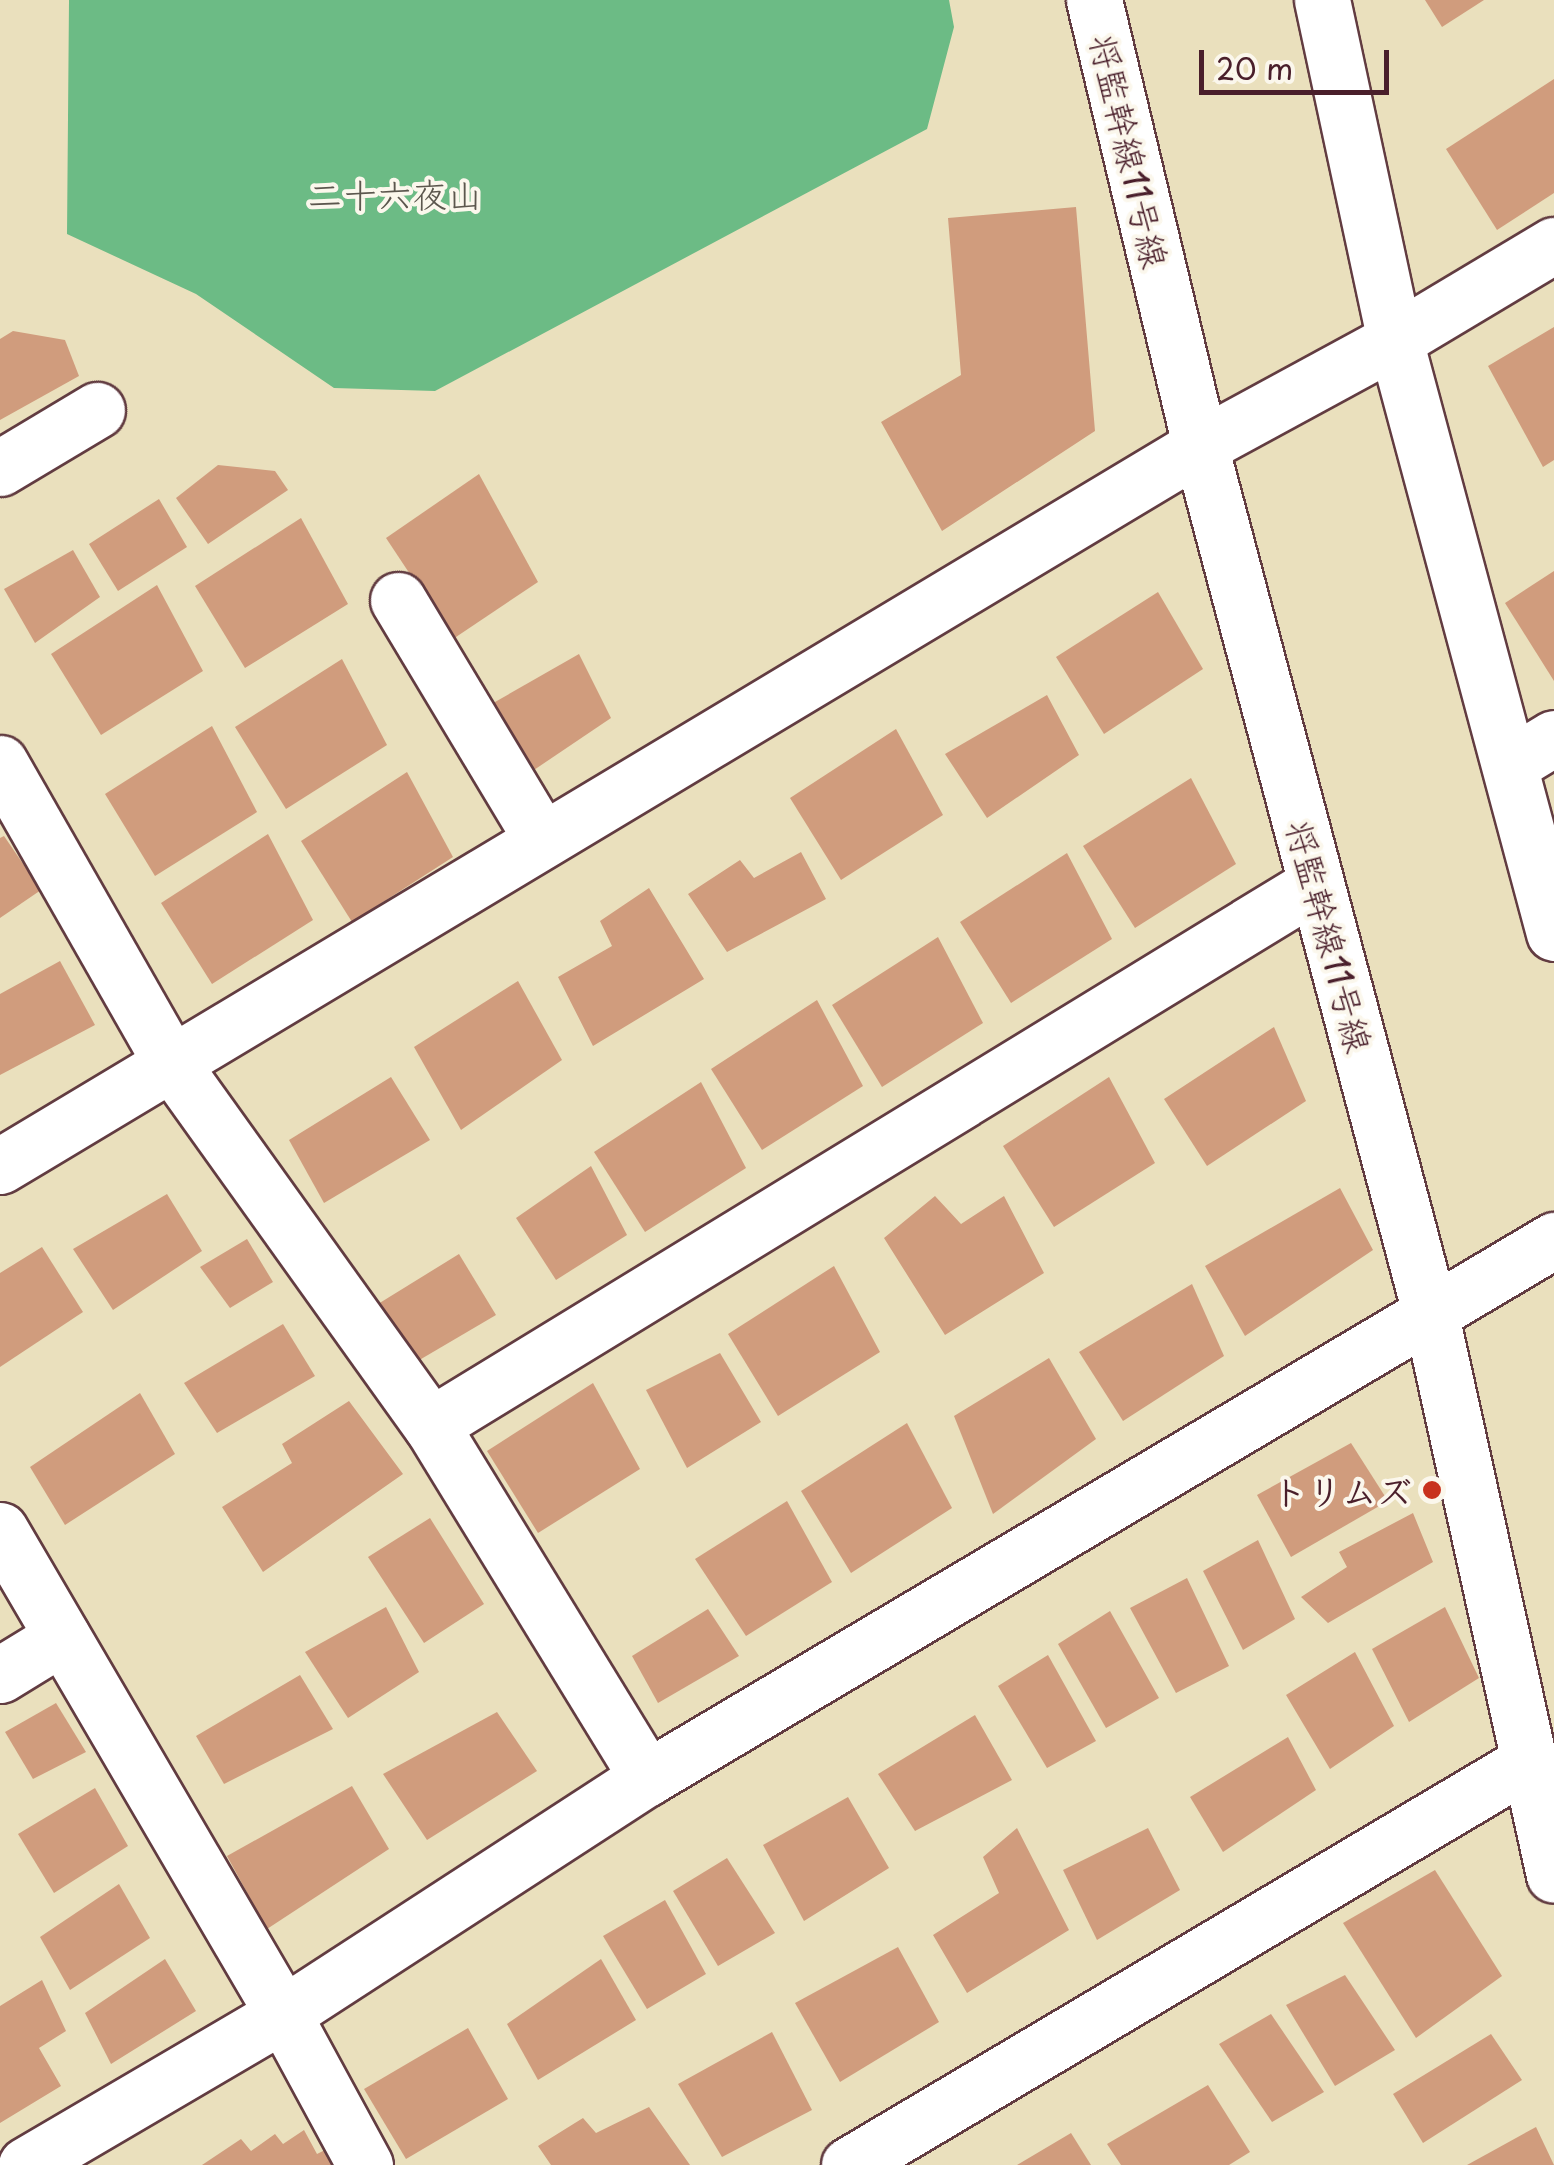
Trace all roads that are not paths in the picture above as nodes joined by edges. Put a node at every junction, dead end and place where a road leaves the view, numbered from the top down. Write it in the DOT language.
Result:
graph roads {
  1 [pos="1094,0"];
  2 [pos="1322,0"];
  3 [pos="1554,245"];
  4 [pos="1395,340"];
  5 [pos="96,410"];
  6 [pos="1200,446"];
  7 [pos="0,468"];
  8 [pos="398,600"];
  9 [pos="1532,751"];
  10 [pos="0,762"];
  11 [pos="542,840"];
  12 [pos="1316,884"];
  13 [pos="1554,933"];
  14 [pos="170,1060"];
  15 [pos="0,1166"];
  16 [pos="1554,1240"];
  17 [pos="1431,1316"];
  18 [pos="431,1425"];
  19 [pos="0,1530"];
  20 [pos="62,1637"];
  21 [pos="0,1675"];
  22 [pos="1530,1761"];
  23 [pos="647,1778"];
  24 [pos="1554,1874"];
  25 [pos="283,2014"];
  26 [pos="26,2165"];
  27 [pos="364,2165"];
  28 [pos="849,2165"];
  1 -- 6 [label="street, 将監幹線11号線"];
  2 -- 4 [label="street"];
  3 -- 4 [label="street"];
  4 -- 6 [label="street"];
  4 -- 9 [label="street"];
  5 -- 7 [label="street"];
  6 -- 11 [label="street"];
  6 -- 12 [label="street, 将監幹線11号線"];
  8 -- 11 [label="street"];
  9 -- 13 [label="street"];
  10 -- 14 [label="street"];
  11 -- 14 [label="street"];
  12 -- 17 [label="street, 将監幹線11号線"];
  12 -- 18 [label="street"];
  14 -- 15 [label="street"];
  14 -- 18 [label="street"];
  16 -- 17 [label="street"];
  17 -- 22 [label="street, 将監幹線11号線"];
  17 -- 23 [label="street"];
  18 -- 23 [label="street"];
  19 -- 20 [label="street"];
  20 -- 21 [label="street"];
  20 -- 25 [label="street"];
  22 -- 24 [label="street, 将監幹線11号線"];
  22 -- 28 [label="street"];
  23 -- 25 [label="street"];
  25 -- 26 [label="street"];
  25 -- 27 [label="street"];
}
